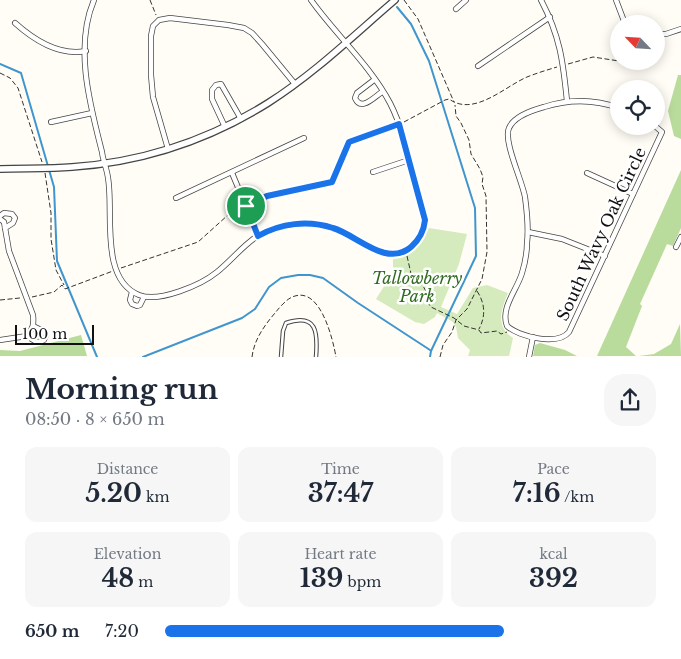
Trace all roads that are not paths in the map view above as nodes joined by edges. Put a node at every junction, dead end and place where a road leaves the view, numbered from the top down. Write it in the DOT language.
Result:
graph roads {
  1 [pos="94,0"];
  2 [pos="310,0"];
  3 [pos="395,0"];
  4 [pos="466,0"];
  5 [pos="541,0"];
  6 [pos="616,0"];
  7 [pos="456,9"];
  8 [pos="622,15"];
  9 [pos="550,17"];
  10 [pos="15,23"];
  11 [pos="681,29"];
  12 [pos="665,34"];
  13 [pos="344,43"];
  14 [pos="86,51"];
  15 [pos="478,66"];
  16 [pos="374,80"];
  17 [pos="295,84"];
  18 [pos="382,92"];
  19 [pos="567,101"];
  20 [pos="610,106"];
  21 [pos="92,113"];
  22 [pos="241,119"];
  23 [pos="51,122"];
  24 [pos="225,127"];
  25 [pos="661,135"];
  26 [pos="304,138"];
  27 [pos="168,149"];
  28 [pos="409,160"];
  29 [pos="104,164"];
  30 [pos="0,169"];
  31 [pos="374,172"];
  32 [pos="232,173"];
  33 [pos="586,173"];
  34 [pos="633,194"];
  35 [pos="176,198"];
  36 [pos="0,218"];
  37 [pos="6,228"];
  38 [pos="528,232"];
  39 [pos="258,236"];
  40 [pos="681,237"];
  41 [pos="676,248"];
  42 [pos="605,256"];
  43 [pos="132,292"];
  44 [pos="142,296"];
  45 [pos="32,328"];
  46 [pos="27,336"];
  47 [pos="533,337"];
  48 [pos="0,340"];
  49 [pos="281,356"];
  50 [pos="316,356"];
  51 [pos="529,356"];
  1 -- 14 [label="street"];
  2 -- 13 [label="street"];
  3 -- 13 [label="street"];
  4 -- 7 [label="street"];
  5 -- 9 [label="street"];
  6 -- 8 [label="street"];
  9 -- 15 [label="street"];
  9 -- 19 [label="street"];
  10 -- 14 [label="street"];
  11 -- 12 [label="street"];
  13 -- 16 [label="street"];
  13 -- 17 [label="street"];
  14 -- 21 [label="street"];
  16 -- 18 [label="street"];
  16 -- 18 [label="street"];
  17 -- 22 [label="street"];
  17 -- 27 [label="street"];
  18 -- 28 [label="street"];
  19 -- 20 [label="street"];
  19 -- 38 [label="street"];
  21 -- 23 [label="street"];
  21 -- 29 [label="street"];
  22 -- 24 [label="street"];
  22 -- 24 [label="street"];
  24 -- 27 [label="street"];
  25 -- 34 [label="street, South Wavy Oak Circle"];
  26 -- 32 [label="street"];
  27 -- 29 [label="street"];
  28 -- 31 [label="street"];
  28 -- 39 [label="street"];
  29 -- 30 [label="street"];
  29 -- 43 [label="street"];
  32 -- 35 [label="street"];
  32 -- 39 [label="street"];
  33 -- 34 [label="street"];
  34 -- 42 [label="street, South Wavy Oak Circle"];
  36 -- 37 [label="street"];
  36 -- 37 [label="street"];
  37 -- 45 [label="street"];
  38 -- 42 [label="street"];
  38 -- 47 [label="street"];
  39 -- 44 [label="street"];
  40 -- 41 [label="street"];
  42 -- 47 [label="street, South Wavy Oak Circle"];
  43 -- 44 [label="street"];
  43 -- 44 [label="street"];
  45 -- 46 [label="street"];
  45 -- 46 [label="street"];
  46 -- 48 [label="street"];
  47 -- 51 [label="street"];
  49 -- 50 [label="lane"];
}
